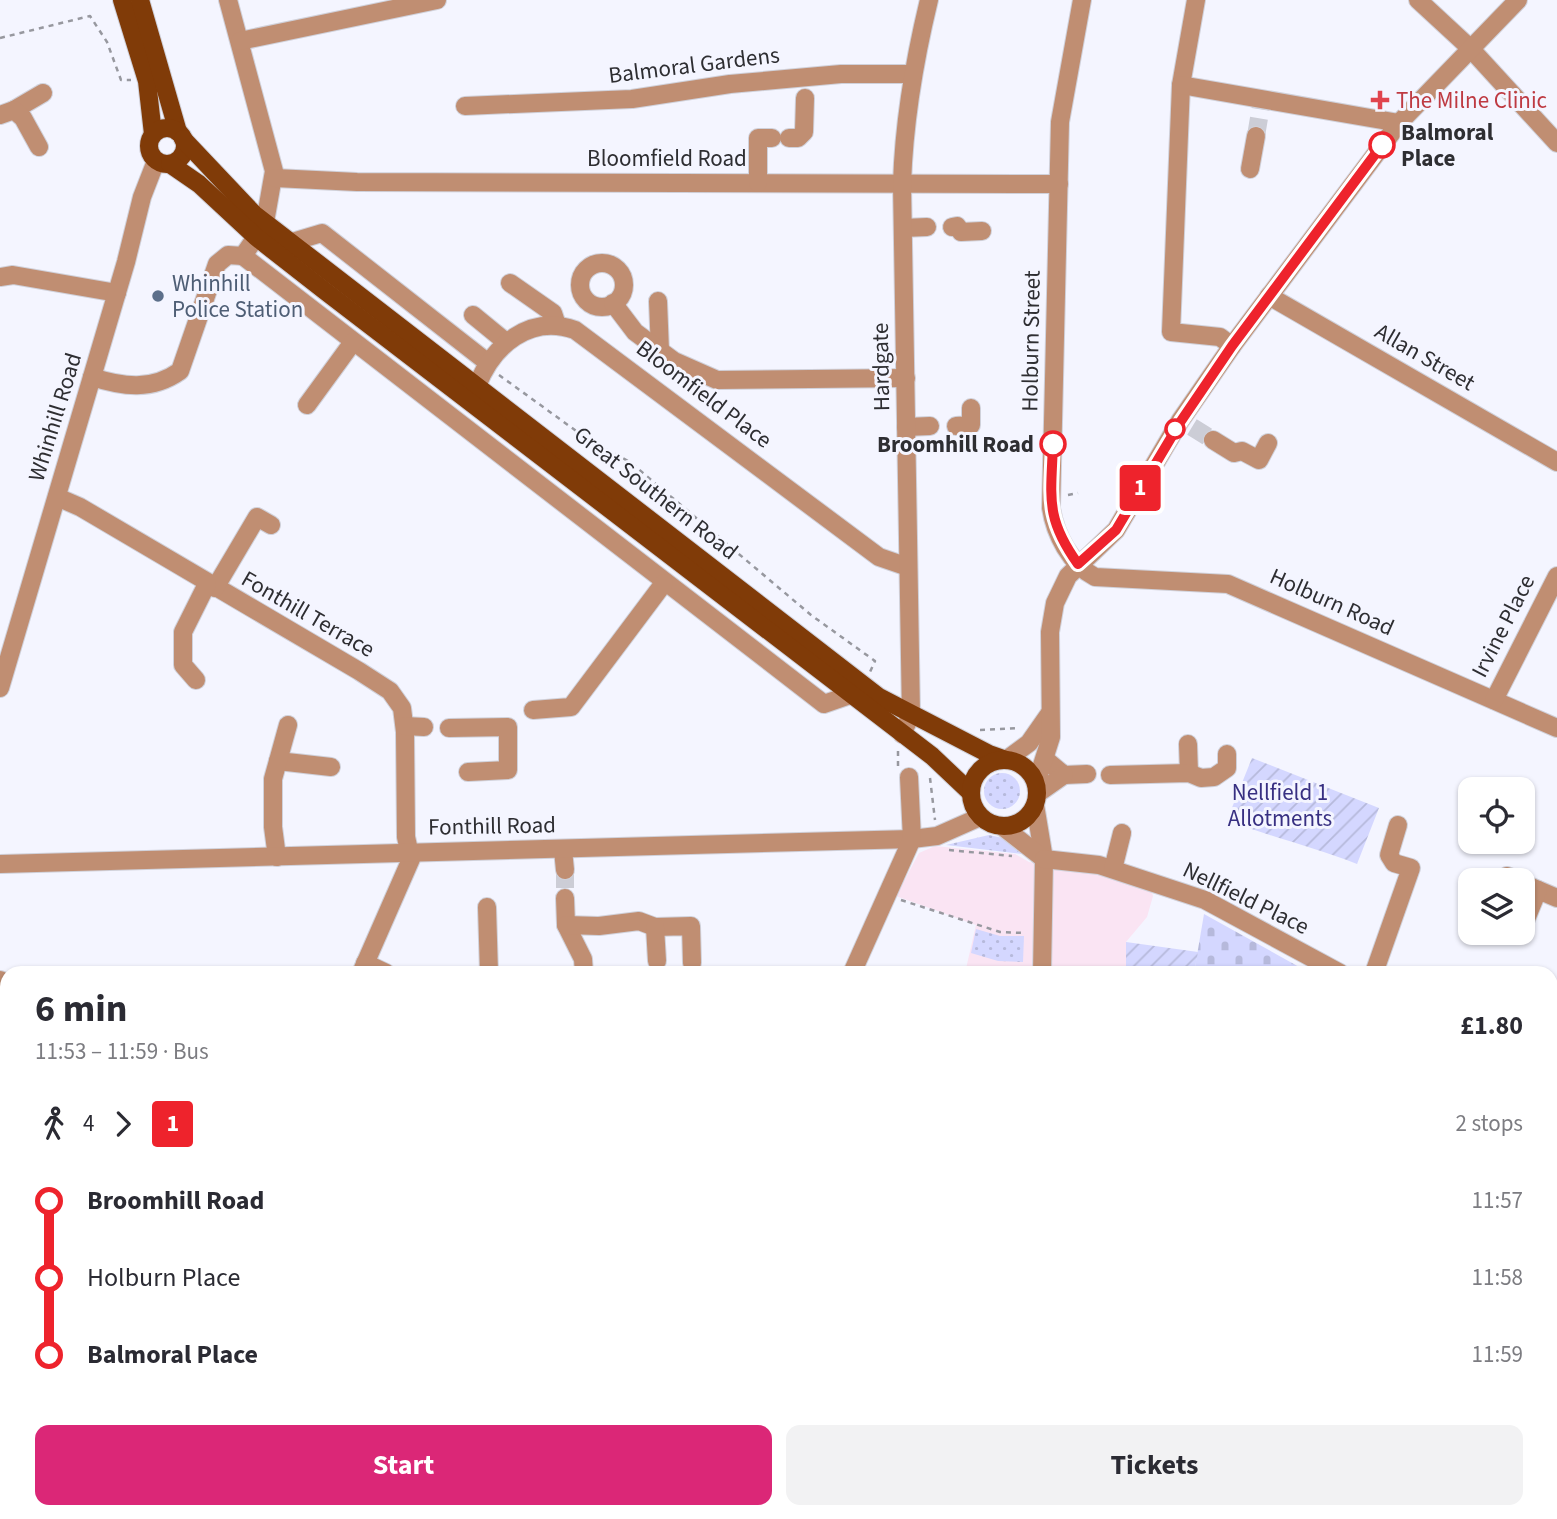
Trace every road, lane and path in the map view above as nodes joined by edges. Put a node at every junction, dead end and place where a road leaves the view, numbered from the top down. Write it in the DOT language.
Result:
graph roads {
  1 [pos="122,0"];
  2 [pos="140,0"];
  3 [pos="228,0"];
  4 [pos="437,0"];
  5 [pos="929,0"];
  6 [pos="1082,0"];
  7 [pos="1196,0"];
  8 [pos="1418,0"];
  9 [pos="1518,0"];
  10 [pos="392,5"];
  11 [pos="0,38"];
  12 [pos="240,41"];
  13 [pos="1470,48"];
  14 [pos="911,74"];
  15 [pos="147,81"];
  16 [pos="1181,85"];
  17 [pos="43,93"];
  18 [pos="805,98"];
  19 [pos="473,106"];
  20 [pos="7,113"];
  21 [pos="1399,123"];
  22 [pos="153,134"];
  23 [pos="181,136"];
  24 [pos="1256,136"];
  25 [pos="1557,143"];
  26 [pos="39,147"];
  27 [pos="163,162"];
  28 [pos="1250,169"];
  29 [pos="275,178"];
  30 [pos="758,183"];
  31 [pos="902,184"];
  32 [pos="1059,184"];
  33 [pos="927,227"];
  34 [pos="952,227"];
  35 [pos="902,228"];
  36 [pos="261,230"];
  37 [pos="982,231"];
  38 [pos="292,242"];
  39 [pos="243,256"];
  40 [pos="0,277"];
  41 [pos="510,282"];
  42 [pos="117,293"];
  43 [pos="1269,296"];
  44 [pos="658,301"];
  45 [pos="613,303"];
  46 [pos="473,316"];
  47 [pos="557,325"];
  48 [pos="353,342"];
  49 [pos="506,342"];
  50 [pos="1232,346"];
  51 [pos="660,351"];
  52 [pos="487,362"];
  53 [pos="92,377"];
  54 [pos="906,378"];
  55 [pos="477,386"];
  56 [pos="307,405"];
  57 [pos="971,408"];
  58 [pos="930,426"];
  59 [pos="956,426"];
  60 [pos="906,427"];
  61 [pos="1213,440"];
  62 [pos="1268,443"];
  63 [pos="1557,462"];
  64 [pos="1078,493"];
  65 [pos="1064,496"];
  66 [pos="57,497"];
  67 [pos="271,525"];
  68 [pos="1078,564"];
  69 [pos="908,567"];
  70 [pos="1557,576"];
  71 [pos="664,583"];
  72 [pos="211,586"];
  73 [pos="5,656"];
  74 [pos="196,680"];
  75 [pos="0,688"];
  76 [pos="856,689"];
  77 [pos="1494,700"];
  78 [pos="533,710"];
  79 [pos="1050,713"];
  80 [pos="911,715"];
  81 [pos="288,725"];
  82 [pos="405,726"];
  83 [pos="424,727"];
  84 [pos="1026,727"];
  85 [pos="449,728"];
  86 [pos="1557,728"];
  87 [pos="971,730"];
  88 [pos="902,734"];
  89 [pos="1188,744"];
  90 [pos="1227,754"];
  91 [pos="1006,760"];
  92 [pos="1046,760"];
  93 [pos="278,761"];
  94 [pos="331,767"];
  95 [pos="930,771"];
  96 [pos="468,772"];
  97 [pos="1189,773"];
  98 [pos="1087,774"];
  99 [pos="1064,775"];
  100 [pos="1110,775"];
  101 [pos="909,778"];
  102 [pos="970,792"];
  103 [pos="1036,794"];
  104 [pos="980,817"];
  105 [pos="936,825"];
  106 [pos="1398,825"];
  107 [pos="1003,827"];
  108 [pos="1122,833"];
  109 [pos="912,839"];
  110 [pos="939,849"];
  111 [pos="563,850"];
  112 [pos="410,852"];
  113 [pos="277,857"];
  114 [pos="1016,857"];
  115 [pos="1044,859"];
  116 [pos="0,864"];
  117 [pos="1113,869"];
  118 [pos="565,870"];
  119 [pos="1535,888"];
  120 [pos="888,895"];
  121 [pos="565,898"];
  122 [pos="1557,898"];
  123 [pos="487,907"];
  124 [pos="566,925"];
  125 [pos="655,927"];
  126 [pos="1042,933"];
  127 [pos="657,961"];
  128 [pos="692,963"];
  129 [pos="364,966"];
  130 [pos="489,966"];
  131 [pos="584,966"];
  132 [pos="855,966"];
  133 [pos="1042,966"];
  134 [pos="1327,966"];
  135 [pos="1376,966"];
  136 [pos="229,1519"];
  137 [pos="239,1519"];
  1 -- 15 [label="main road"];
  2 -- 23 [label="main road, Great Southern Road"];
  3 -- 12 [label="street"];
  4 -- 10 [label="street"];
  5 -- 14 [label="street, Hardgate"];
  6 -- 32 [label="street, Holburn Street"];
  7 -- 16 [label="street"];
  8 -- 13 [label="street"];
  9 -- 13 [label="street"];
  10 -- 12 [label="street"];
  11 -- 15 [label="path"];
  12 -- 29 [label="street"];
  13 -- 21 [label="street"];
  13 -- 25 [label="street"];
  14 -- 19 [label="street, Balmoral Gardens"];
  14 -- 31 [label="street, Hardgate"];
  15 -- 22 [label="main road"];
  16 -- 21 [label="street"];
  16 -- 50 [label="street"];
  17 -- 20 [label="street"];
  18 -- 30 [label="street"];
  20 -- 26 [label="street"];
  21 -- 43 [label="street"];
  22 -- 23 [label="main road"];
  22 -- 27 [label="main road"];
  23 -- 27 [label="main road"];
  23 -- 36 [label="main road, Great Southern Road"];
  24 -- 28 [label="street"];
  27 -- 36 [label="main road, Great Southern Road"];
  27 -- 42 [label="street, Whinhill Road"];
  29 -- 30 [label="street, Bloomfield Road"];
  29 -- 36 [label="street"];
  30 -- 31 [label="street, Bloomfield Road"];
  31 -- 32 [label="street, Bloomfield Road"];
  31 -- 35 [label="street, Hardgate"];
  32 -- 68 [label="street, Holburn Street"];
  33 -- 35 [label="street"];
  34 -- 37 [label="street"];
  35 -- 54 [label="street, Hardgate"];
  36 -- 38 [label="main road, Great Southern Road"];
  36 -- 39 [label="street"];
  36 -- 76 [label="main road, Great Southern Road"];
  38 -- 52 [label="street"];
  38 -- 55 [label="main road, Great Southern Road"];
  39 -- 48 [label="street"];
  39 -- 53 [label="street"];
  40 -- 42 [label="street"];
  41 -- 47 [label="street"];
  42 -- 53 [label="street, Whinhill Road"];
  43 -- 50 [label="street"];
  43 -- 63 [label="street, Allan Street"];
  44 -- 51 [label="street"];
  45 -- 51 [label="street"];
  46 -- 49 [label="street"];
  47 -- 49 [label="street"];
  47 -- 69 [label="street, Bloomfield Place"];
  48 -- 56 [label="street"];
  48 -- 71 [label="street"];
  49 -- 52 [label="street"];
  50 -- 68 [label="street"];
  51 -- 54 [label="street"];
  52 -- 55 [label="street"];
  52 -- 76 [label="path"];
  53 -- 66 [label="street, Whinhill Road"];
  54 -- 60 [label="street, Hardgate"];
  55 -- 76 [label="main road, Great Southern Road"];
  57 -- 59 [label="street"];
  58 -- 60 [label="street"];
  60 -- 69 [label="street, Hardgate"];
  61 -- 62 [label="street"];
  64 -- 65 [label="path"];
  66 -- 72 [label="street, Fonthill Terrace"];
  66 -- 73 [label="street, Whinhill Road"];
  67 -- 72 [label="street"];
  68 -- 77 [label="street, Holburn Road"];
  68 -- 79 [label="street"];
  69 -- 80 [label="street, Hardgate"];
  70 -- 77 [label="street, Irvine Place"];
  71 -- 76 [label="street"];
  71 -- 78 [label="street"];
  72 -- 74 [label="street"];
  72 -- 82 [label="street, Fonthill Terrace"];
  73 -- 75 [label="street, Whinhill Road"];
  76 -- 80 [label="main road, Great Southern Road"];
  76 -- 88 [label="main road, Great Southern Road"];
  77 -- 86 [label="street, Holburn Road"];
  79 -- 91 [label="street"];
  79 -- 92 [label="street"];
  80 -- 88 [label="street, Hardgate"];
  80 -- 91 [label="main road, Great Southern Road"];
  81 -- 93 [label="street"];
  82 -- 83 [label="street"];
  82 -- 112 [label="street, Fonthill Terrace"];
  84 -- 87 [label="path"];
  85 -- 96 [label="street"];
  88 -- 102 [label="main road, Great Southern Road"];
  89 -- 97 [label="street"];
  90 -- 97 [label="street"];
  91 -- 102 [label="main road"];
  91 -- 103 [label="main road"];
  92 -- 99 [label="street"];
  92 -- 103 [label="street"];
  93 -- 94 [label="street"];
  93 -- 113 [label="street"];
  95 -- 105 [label="path"];
  97 -- 100 [label="street"];
  98 -- 99 [label="street"];
  99 -- 103 [label="street"];
  101 -- 109 [label="street"];
  102 -- 104 [label="main road"];
  103 -- 107 [label="main road"];
  103 -- 115 [label="street"];
  104 -- 107 [label="main road"];
  104 -- 109 [label="street, Fonthill Road"];
  106 -- 135 [label="street"];
  107 -- 115 [label="street"];
  108 -- 117 [label="street"];
  109 -- 111 [label="street, Fonthill Road"];
  109 -- 120 [label="street"];
  110 -- 114 [label="path"];
  111 -- 112 [label="street, Fonthill Road"];
  111 -- 118 [label="street"];
  112 -- 113 [label="street, Fonthill Road"];
  112 -- 129 [label="street"];
  113 -- 116 [label="street, Fonthill Road"];
  115 -- 117 [label="street, Nellfield Place"];
  115 -- 126 [label="street"];
  117 -- 134 [label="street, Nellfield Place"];
  119 -- 122 [label="street"];
  120 -- 126 [label="path"];
  120 -- 132 [label="street"];
  121 -- 124 [label="street"];
  123 -- 130 [label="street"];
  124 -- 125 [label="street"];
  124 -- 131 [label="street"];
  125 -- 127 [label="street"];
  125 -- 128 [label="street"];
  126 -- 133 [label="street"];
  136 -- 137 [label="street"];
}
